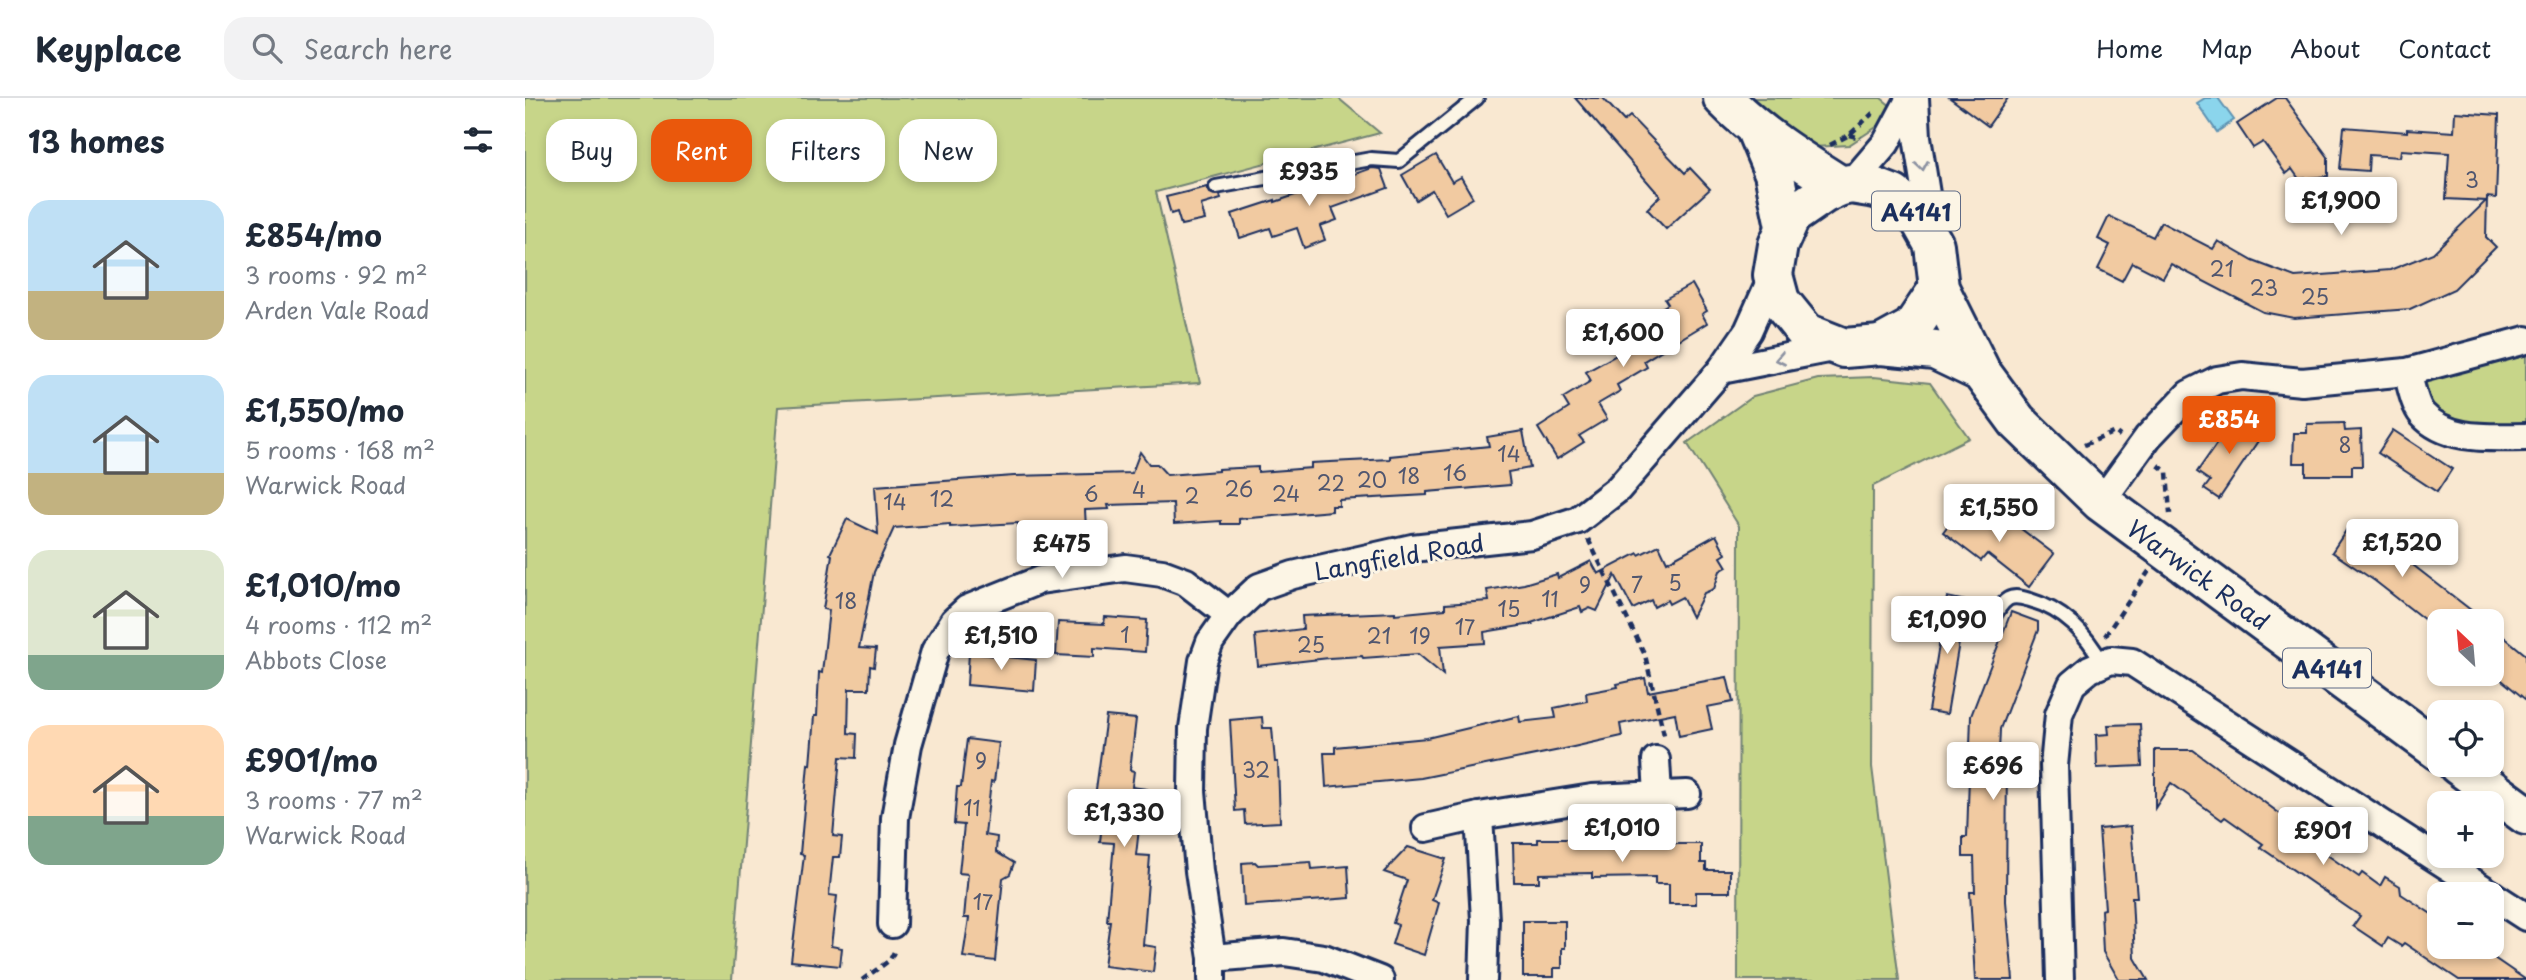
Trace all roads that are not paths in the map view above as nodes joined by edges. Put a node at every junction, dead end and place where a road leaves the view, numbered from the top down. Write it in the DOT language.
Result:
graph roads {
  1 [pos="1476,98"];
  2 [pos="1723,98"];
  3 [pos="1910,98"];
  4 [pos="1916,98"];
  5 [pos="1756,130"];
  6 [pos="1846,185"];
  7 [pos="1216,187"];
  8 [pos="1785,226"];
  9 [pos="1934,245"];
  10 [pos="1773,275"];
  11 [pos="1939,288"];
  12 [pos="2526,340"];
  13 [pos="1881,345"];
  14 [pos="1838,348"];
  15 [pos="1721,370"];
  16 [pos="1981,372"];
  17 [pos="2407,372"];
  18 [pos="2526,437"];
  19 [pos="2101,502"];
  20 [pos="1229,615"];
  21 [pos="1986,631"];
  22 [pos="2100,658"];
  23 [pos="2427,742"];
  24 [pos="1656,761"];
  25 [pos="2474,777"];
  26 [pos="1687,794"];
  27 [pos="1658,795"];
  28 [pos="2526,815"];
  29 [pos="1479,816"];
  30 [pos="1426,828"];
  31 [pos="2471,882"];
  32 [pos="2504,903"];
  33 [pos="2526,917"];
  34 [pos="892,924"];
  35 [pos="1212,969"];
  36 [pos="1380,980"];
  37 [pos="1483,980"];
  38 [pos="2060,980"];
  1 -- 7 [label="lane"];
  2 -- 5 [label="main road, Warwick Road / A4141"];
  3 -- 6 [label="street"];
  4 -- 9 [label="street, one-way"];
  5 -- 6 [label="main road, Warwick Road / A4141"];
  5 -- 8 [label="main road, Warwick Road / A4141"];
  6 -- 8 [label="main road, A4141"];
  6 -- 9 [label="main road, Warwick Road / A4141"];
  8 -- 10 [label="main road, Warwick Road / A4141"];
  9 -- 11 [label="main road, Warwick Road / A4141"];
  10 -- 14 [label="main road, Warwick Road / A4141"];
  10 -- 15 [label="street, Langfield Road"];
  11 -- 13 [label="main road, Warwick Road / A4141"];
  11 -- 16 [label="main road, Warwick Road / A4141"];
  12 -- 17 [label="street"];
  13 -- 14 [label="main road, Warwick Road / A4141"];
  13 -- 16 [label="main road, Warwick Road / A4141"];
  14 -- 15 [label="street, one-way"];
  15 -- 20 [label="street, Langfield Road"];
  16 -- 19 [label="main road, Warwick Road / A4141"];
  17 -- 18 [label="street"];
  17 -- 19 [label="street"];
  19 -- 23 [label="main road, Warwick Road / A4141"];
  20 -- 34 [label="street"];
  20 -- 35 [label="street, Langfield Road"];
  21 -- 22 [label="lane"];
  22 -- 31 [label="street"];
  22 -- 38 [label="street"];
  24 -- 27 [label="street"];
  25 -- 28 [label="main road"];
  26 -- 27 [label="street"];
  27 -- 29 [label="street"];
  29 -- 30 [label="street"];
  29 -- 37 [label="street"];
  32 -- 33 [label="street"];
  35 -- 36 [label="street"];
}
